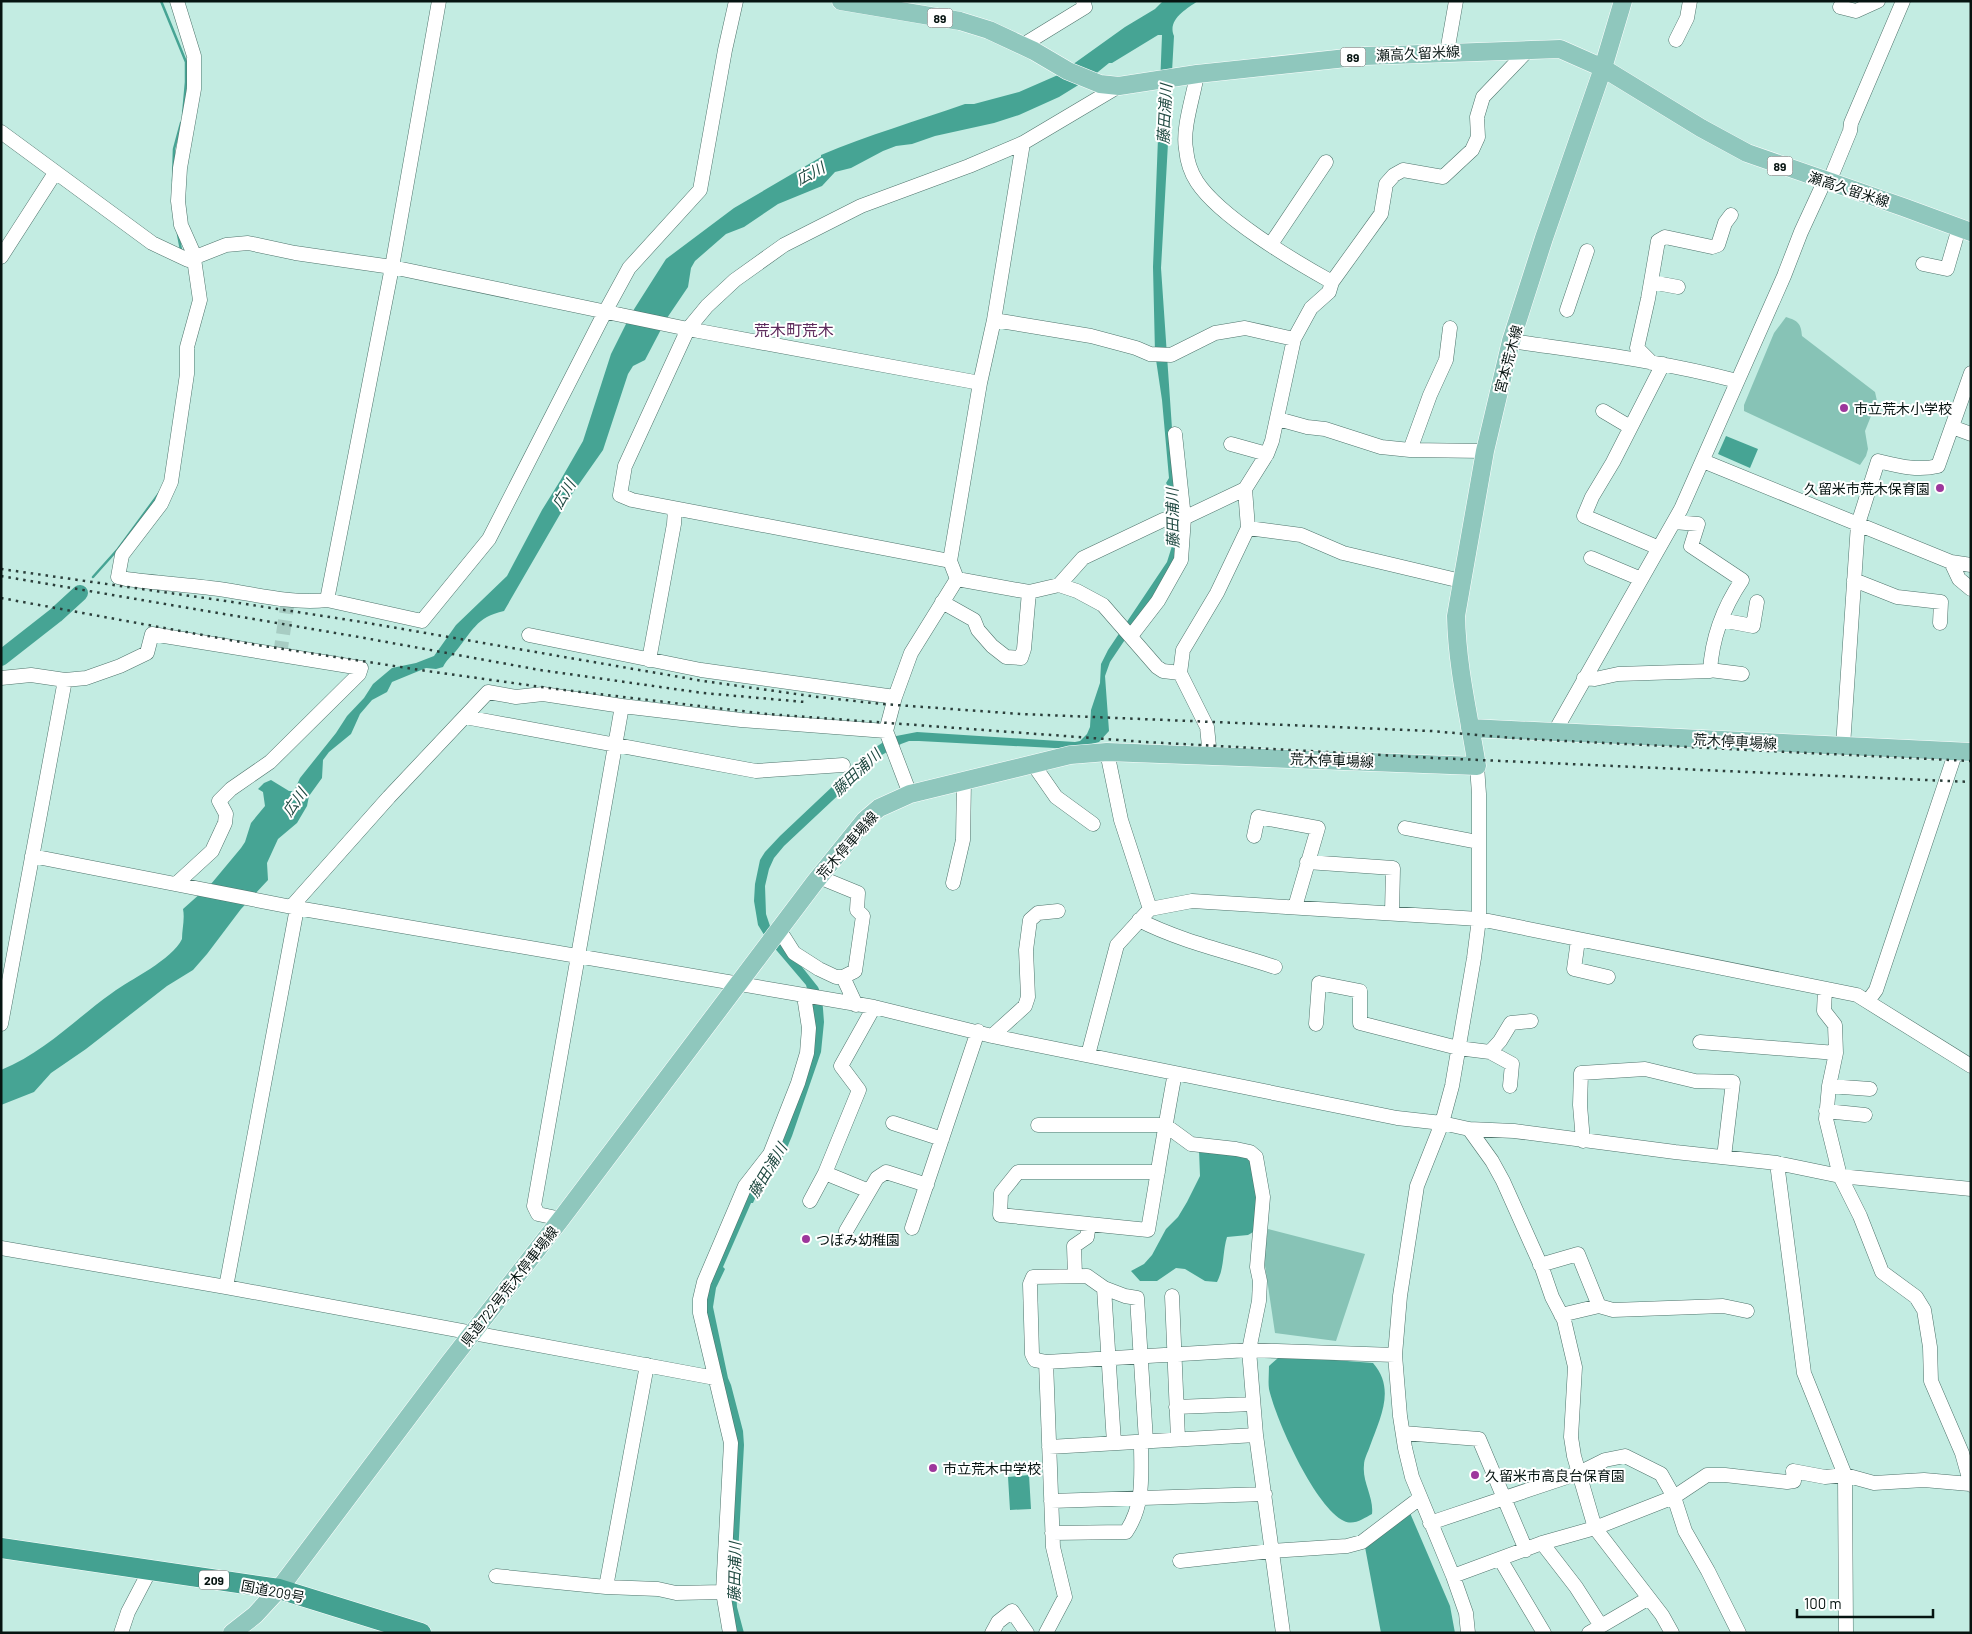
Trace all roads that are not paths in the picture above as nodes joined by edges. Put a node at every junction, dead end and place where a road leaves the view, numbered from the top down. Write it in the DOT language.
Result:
graph roads {
  1 [pos="177,1"];
  2 [pos="439,1"];
  3 [pos="736,1"];
  4 [pos="841,1"];
  5 [pos="1083,1"];
  6 [pos="1456,1"];
  7 [pos="1623,1"];
  8 [pos="1690,1"];
  9 [pos="1878,1"];
  10 [pos="1903,1"];
  11 [pos="1841,6"];
  12 [pos="1676,40"];
  13 [pos="1028,48"];
  14 [pos="1529,49"];
  15 [pos="1447,52"];
  16 [pos="1603,68"];
  17 [pos="1197,74"];
  18 [pos="1119,86"];
  19 [pos="1,132"];
  20 [pos="1023,143"];
  21 [pos="1326,162"];
  22 [pos="55,173"];
  23 [pos="1827,181"];
  24 [pos="1731,215"];
  25 [pos="1965,230"];
  26 [pos="1271,244"];
  27 [pos="1587,251"];
  28 [pos="1,257"];
  29 [pos="194,258"];
  30 [pos="1923,264"];
  31 [pos="392,267"];
  32 [pos="1332,282"];
  33 [pos="1651,282"];
  34 [pos="1678,286"];
  35 [pos="1567,310"];
  36 [pos="610,313"];
  37 [pos="994,320"];
  38 [pos="684,328"];
  39 [pos="1450,328"];
  40 [pos="1294,339"];
  41 [pos="1511,341"];
  42 [pos="1657,364"];
  43 [pos="1971,373"];
  44 [pos="1737,381"];
  45 [pos="980,383"];
  46 [pos="1603,411"];
  47 [pos="1278,419"];
  48 [pos="1630,427"];
  49 [pos="1952,427"];
  50 [pos="1175,434"];
  51 [pos="1971,434"];
  52 [pos="1230,444"];
  53 [pos="1410,450"];
  54 [pos="1485,451"];
  55 [pos="1268,454"];
  56 [pos="1703,461"];
  57 [pos="1245,489"];
  58 [pos="675,509"];
  59 [pos="1184,518"];
  60 [pos="1674,522"];
  61 [pos="1858,524"];
  62 [pos="1248,528"];
  63 [pos="1659,548"];
  64 [pos="1591,558"];
  65 [pos="950,561"];
  66 [pos="1951,562"];
  67 [pos="1971,565"];
  68 [pos="957,579"];
  69 [pos="1641,580"];
  70 [pos="1854,580"];
  71 [pos="1461,581"];
  72 [pos="1059,585"];
  73 [pos="1971,590"];
  74 [pos="1030,592"];
  75 [pos="327,600"];
  76 [pos="942,602"];
  77 [pos="1757,602"];
  78 [pos="1721,620"];
  79 [pos="1940,623"];
  80 [pos="529,635"];
  81 [pos="1131,636"];
  82 [pos="649,660"];
  83 [pos="1710,670"];
  84 [pos="1180,673"];
  85 [pos="1742,674"];
  86 [pos="1,678"];
  87 [pos="1584,678"];
  88 [pos="66,680"];
  89 [pos="896,697"];
  90 [pos="622,706"];
  91 [pos="465,716"];
  92 [pos="1470,728"];
  93 [pos="886,731"];
  94 [pos="1554,733"];
  95 [pos="615,745"];
  96 [pos="1843,746"];
  97 [pos="1963,751"];
  98 [pos="1107,752"];
  99 [pos="1210,756"];
  100 [pos="1033,764"];
  101 [pos="843,765"];
  102 [pos="1477,766"];
  103 [pos="964,781"];
  104 [pos="910,794"];
  105 [pos="1093,824"];
  106 [pos="1405,828"];
  107 [pos="1254,836"];
  108 [pos="1478,842"];
  109 [pos="32,856"];
  110 [pos="1307,862"];
  111 [pos="819,877"];
  112 [pos="953,883"];
  113 [pos="176,884"];
  114 [pos="292,907"];
  115 [pos="1295,907"];
  116 [pos="1150,908"];
  117 [pos="1058,911"];
  118 [pos="1392,913"];
  119 [pos="1479,919"];
  120 [pos="1139,920"];
  121 [pos="780,931"];
  122 [pos="1578,940"];
  123 [pos="577,955"];
  124 [pos="1275,967"];
  125 [pos="1608,977"];
  126 [pos="843,978"];
  127 [pos="739,984"];
  128 [pos="1825,990"];
  129 [pos="804,996"];
  130 [pos="1868,1001"];
  131 [pos="856,1005"];
  132 [pos="874,1007"];
  133 [pos="1531,1021"];
  134 [pos="1,1024"];
  135 [pos="1316,1024"];
  136 [pos="978,1031"];
  137 [pos="992,1036"];
  138 [pos="1700,1042"];
  139 [pos="1458,1048"];
  140 [pos="1490,1052"];
  141 [pos="1836,1053"];
  142 [pos="1088,1055"];
  143 [pos="1971,1066"];
  144 [pos="1175,1073"];
  145 [pos="1510,1086"];
  146 [pos="1828,1086"];
  147 [pos="1870,1089"];
  148 [pos="1826,1112"];
  149 [pos="1865,1115"];
  150 [pos="1442,1122"];
  151 [pos="893,1124"];
  152 [pos="1038,1125"];
  153 [pos="1165,1125"];
  154 [pos="1469,1129"];
  155 [pos="942,1139"];
  156 [pos="1583,1141"];
  157 [pos="1724,1157"];
  158 [pos="1777,1163"];
  159 [pos="1158,1172"];
  160 [pos="825,1173"];
  161 [pos="1840,1176"];
  162 [pos="927,1185"];
  163 [pos="1971,1189"];
  164 [pos="869,1192"];
  165 [pos="810,1200"];
  166 [pos="561,1219"];
  167 [pos="1089,1224"];
  168 [pos="912,1228"];
  169 [pos="846,1231"];
  170 [pos="1,1248"];
  171 [pos="1540,1265"];
  172 [pos="1075,1275"];
  173 [pos="226,1287"];
  174 [pos="1104,1288"];
  175 [pos="1172,1296"];
  176 [pos="1599,1306"];
  177 [pos="1747,1311"];
  178 [pos="1561,1315"];
  179 [pos="472,1332"];
  180 [pos="1249,1350"];
  181 [pos="1174,1354"];
  182 [pos="1395,1355"];
  183 [pos="1140,1356"];
  184 [pos="1108,1358"];
  185 [pos="1046,1362"];
  186 [pos="647,1365"];
  187 [pos="715,1378"];
  188 [pos="1254,1404"];
  189 [pos="1176,1407"];
  190 [pos="1403,1433"];
  191 [pos="1256,1435"];
  192 [pos="1178,1439"];
  193 [pos="1143,1441"];
  194 [pos="1114,1443"];
  195 [pos="1049,1447"];
  196 [pos="1579,1473"];
  197 [pos="1845,1475"];
  198 [pos="1970,1484"];
  199 [pos="1265,1494"];
  200 [pos="1674,1497"];
  201 [pos="1141,1498"];
  202 [pos="1420,1498"];
  203 [pos="1505,1498"];
  204 [pos="1051,1501"];
  205 [pos="1430,1523"];
  206 [pos="1595,1528"];
  207 [pos="1052,1533"];
  208 [pos="1542,1543"];
  209 [pos="1,1548"];
  210 [pos="1526,1550"];
  211 [pos="1271,1551"];
  212 [pos="1500,1559"];
  213 [pos="1180,1562"];
  214 [pos="150,1570"];
  215 [pos="496,1576"];
  216 [pos="1453,1576"];
  217 [pos="606,1588"];
  218 [pos="279,1589"];
  219 [pos="723,1592"];
  220 [pos="1649,1598"];
  221 [pos="1601,1626"];
  222 [pos="412,1631"];
  223 [pos="121,1633"];
  224 [pos="232,1633"];
  225 [pos="730,1633"];
  226 [pos="992,1633"];
  227 [pos="1027,1633"];
  228 [pos="1046,1633"];
  229 [pos="1283,1633"];
  230 [pos="1468,1633"];
  231 [pos="1544,1633"];
  232 [pos="1588,1633"];
  233 [pos="1672,1633"];
  234 [pos="1739,1633"];
  235 [pos="1846,1633"];
  1 -- 29 [label="street"];
  2 -- 31 [label="street"];
  3 -- 36 [label="street"];
  4 -- 13 [label="main road, 瀬高久留米線 / 89"];
  5 -- 13 [label="street"];
  6 -- 15 [label="street"];
  7 -- 16 [label="main road, 宮本荒木線"];
  8 -- 12 [label="street"];
  9 -- 11 [label="street"];
  10 -- 23 [label="street"];
  13 -- 18 [label="main road, 瀬高久留米線 / 89"];
  14 -- 15 [label="main road, 瀬高久留米線 / 89"];
  14 -- 16 [label="main road, 瀬高久留米線 / 89"];
  14 -- 32 [label="street"];
  15 -- 17 [label="main road, 瀬高久留米線 / 89"];
  16 -- 23 [label="main road, 瀬高久留米線 / 89"];
  16 -- 41 [label="main road, 宮本荒木線"];
  17 -- 18 [label="main road, 瀬高久留米線 / 89"];
  17 -- 26 [label="street"];
  18 -- 20 [label="street"];
  19 -- 22 [label="street"];
  20 -- 37 [label="street"];
  20 -- 38 [label="street"];
  21 -- 26 [label="street"];
  22 -- 28 [label="street"];
  22 -- 29 [label="street"];
  23 -- 25 [label="main road, 瀬高久留米線 / 89"];
  23 -- 44 [label="street"];
  24 -- 33 [label="street"];
  25 -- 30 [label="street"];
  26 -- 32 [label="street"];
  27 -- 35 [label="street"];
  29 -- 31 [label="street"];
  29 -- 75 [label="street"];
  31 -- 36 [label="street"];
  31 -- 75 [label="street"];
  32 -- 40 [label="street"];
  33 -- 34 [label="street"];
  33 -- 42 [label="street"];
  36 -- 38 [label="street"];
  36 -- 75 [label="street"];
  37 -- 40 [label="street"];
  37 -- 45 [label="street"];
  38 -- 45 [label="street"];
  38 -- 58 [label="street"];
  39 -- 53 [label="street"];
  40 -- 47 [label="street"];
  41 -- 42 [label="street"];
  41 -- 54 [label="main road, 宮本荒木線"];
  42 -- 44 [label="street"];
  42 -- 48 [label="street"];
  43 -- 49 [label="street"];
  44 -- 56 [label="street"];
  45 -- 65 [label="street"];
  46 -- 48 [label="street"];
  47 -- 53 [label="street"];
  47 -- 55 [label="street"];
  48 -- 63 [label="street"];
  49 -- 51 [label="street"];
  49 -- 61 [label="street"];
  50 -- 59 [label="street"];
  52 -- 55 [label="street"];
  53 -- 54 [label="street"];
  54 -- 71 [label="main road, 宮本荒木線"];
  55 -- 57 [label="street"];
  56 -- 60 [label="street"];
  56 -- 61 [label="street"];
  57 -- 59 [label="street"];
  57 -- 62 [label="street"];
  58 -- 65 [label="street"];
  58 -- 82 [label="street"];
  59 -- 72 [label="street"];
  59 -- 81 [label="street"];
  60 -- 63 [label="street"];
  60 -- 78 [label="street"];
  61 -- 66 [label="street"];
  61 -- 70 [label="street"];
  62 -- 71 [label="street"];
  62 -- 84 [label="street"];
  63 -- 69 [label="street"];
  64 -- 69 [label="street"];
  65 -- 68 [label="street"];
  66 -- 67 [label="street"];
  66 -- 73 [label="street"];
  68 -- 74 [label="street"];
  68 -- 76 [label="street"];
  69 -- 87 [label="street"];
  70 -- 79 [label="street"];
  70 -- 96 [label="street"];
  71 -- 92 [label="main road, 宮本荒木線"];
  72 -- 74 [label="street"];
  72 -- 81 [label="street"];
  74 -- 76 [label="street"];
  76 -- 89 [label="street"];
  77 -- 78 [label="street"];
  78 -- 83 [label="street"];
  80 -- 82 [label="street"];
  81 -- 84 [label="street"];
  82 -- 89 [label="street"];
  83 -- 85 [label="street"];
  83 -- 87 [label="street"];
  84 -- 99 [label="street"];
  86 -- 88 [label="street"];
  87 -- 94 [label="street"];
  88 -- 109 [label="street"];
  88 -- 113 [label="street"];
  89 -- 93 [label="street"];
  90 -- 91 [label="street"];
  90 -- 93 [label="street"];
  90 -- 95 [label="street"];
  91 -- 95 [label="street"];
  91 -- 114 [label="street"];
  92 -- 94 [label="main road, 荒木停車場線"];
  92 -- 102 [label="main road"];
  93 -- 104 [label="street"];
  94 -- 96 [label="main road, 荒木停車場線"];
  95 -- 101 [label="street"];
  95 -- 123 [label="street"];
  96 -- 97 [label="main road, 荒木停車場線"];
  97 -- 130 [label="street"];
  98 -- 99 [label="main road, 荒木停車場線"];
  98 -- 100 [label="main road, 荒木停車場線"];
  98 -- 116 [label="street"];
  99 -- 102 [label="main road, 荒木停車場線"];
  100 -- 103 [label="main road, 荒木停車場線"];
  100 -- 105 [label="street"];
  102 -- 108 [label="street"];
  103 -- 104 [label="main road, 荒木停車場線"];
  103 -- 112 [label="street"];
  104 -- 111 [label="main road, 荒木停車場線"];
  106 -- 108 [label="street"];
  107 -- 110 [label="street"];
  108 -- 119 [label="street"];
  109 -- 113 [label="street"];
  109 -- 134 [label="street"];
  110 -- 115 [label="street"];
  110 -- 118 [label="street"];
  111 -- 121 [label="main road, 荒木停車場線"];
  111 -- 126 [label="street"];
  113 -- 114 [label="street"];
  114 -- 123 [label="street"];
  114 -- 173 [label="street"];
  115 -- 116 [label="street"];
  115 -- 118 [label="street"];
  116 -- 120 [label="street"];
  117 -- 137 [label="street"];
  118 -- 119 [label="street"];
  119 -- 122 [label="street"];
  119 -- 139 [label="street"];
  120 -- 124 [label="street"];
  120 -- 142 [label="street"];
  121 -- 126 [label="street"];
  121 -- 127 [label="main road, 荒木停車場線"];
  122 -- 125 [label="street"];
  122 -- 128 [label="street"];
  123 -- 127 [label="street"];
  123 -- 166 [label="street"];
  126 -- 131 [label="street"];
  127 -- 129 [label="street"];
  127 -- 166 [label="main road, 県道722号荒木停車場線"];
  128 -- 130 [label="street"];
  128 -- 141 [label="street"];
  129 -- 131 [label="street"];
  129 -- 187 [label="street"];
  130 -- 143 [label="street"];
  131 -- 132 [label="street"];
  132 -- 136 [label="street"];
  132 -- 160 [label="street"];
  133 -- 140 [label="street"];
  135 -- 139 [label="street"];
  136 -- 137 [label="street"];
  136 -- 155 [label="street"];
  137 -- 142 [label="street"];
  138 -- 141 [label="street"];
  139 -- 140 [label="street"];
  139 -- 150 [label="street"];
  140 -- 145 [label="street"];
  141 -- 146 [label="street"];
  142 -- 144 [label="street"];
  144 -- 150 [label="street"];
  144 -- 153 [label="street"];
  146 -- 147 [label="street"];
  146 -- 148 [label="street"];
  148 -- 149 [label="street"];
  148 -- 161 [label="street"];
  150 -- 154 [label="street"];
  150 -- 182 [label="street"];
  151 -- 155 [label="street"];
  152 -- 153 [label="street"];
  153 -- 159 [label="street"];
  153 -- 180 [label="street"];
  154 -- 156 [label="street"];
  154 -- 171 [label="street"];
  155 -- 162 [label="street"];
  156 -- 157 [label="street"];
  156 -- 157 [label="street"];
  157 -- 158 [label="street"];
  158 -- 161 [label="street"];
  158 -- 197 [label="street"];
  159 -- 167 [label="street"];
  159 -- 167 [label="street"];
  160 -- 164 [label="street"];
  160 -- 165 [label="street"];
  161 -- 163 [label="street"];
  161 -- 198 [label="street"];
  162 -- 164 [label="street"];
  162 -- 168 [label="street"];
  164 -- 169 [label="street"];
  166 -- 179 [label="main road, 県道722号荒木停車場線"];
  167 -- 172 [label="street"];
  170 -- 173 [label="street"];
  171 -- 176 [label="street"];
  171 -- 178 [label="street"];
  172 -- 174 [label="street"];
  172 -- 185 [label="street"];
  173 -- 179 [label="street"];
  174 -- 183 [label="street"];
  174 -- 184 [label="street"];
  175 -- 181 [label="street"];
  176 -- 177 [label="street"];
  176 -- 178 [label="street"];
  178 -- 196 [label="street"];
  179 -- 186 [label="street"];
  179 -- 218 [label="main road, 県道722号荒木停車場線"];
  180 -- 181 [label="street"];
  180 -- 182 [label="street"];
  180 -- 188 [label="street"];
  181 -- 183 [label="street"];
  181 -- 189 [label="street"];
  182 -- 190 [label="street"];
  183 -- 184 [label="street"];
  183 -- 193 [label="street"];
  184 -- 185 [label="street"];
  184 -- 194 [label="street"];
  185 -- 195 [label="street"];
  186 -- 187 [label="street"];
  186 -- 217 [label="street"];
  187 -- 219 [label="street"];
  188 -- 189 [label="street"];
  188 -- 191 [label="street"];
  189 -- 192 [label="street"];
  190 -- 202 [label="street"];
  190 -- 203 [label="street"];
  191 -- 192 [label="street"];
  191 -- 199 [label="street"];
  192 -- 193 [label="street"];
  193 -- 194 [label="street"];
  193 -- 201 [label="street"];
  194 -- 195 [label="street"];
  195 -- 204 [label="street"];
  196 -- 200 [label="street"];
  196 -- 203 [label="street"];
  196 -- 206 [label="street"];
  197 -- 198 [label="street"];
  197 -- 200 [label="street"];
  197 -- 235 [label="street"];
  199 -- 201 [label="street"];
  199 -- 211 [label="street"];
  200 -- 206 [label="street"];
  200 -- 234 [label="street"];
  201 -- 204 [label="street"];
  201 -- 207 [label="street"];
  202 -- 205 [label="street"];
  202 -- 211 [label="street"];
  203 -- 205 [label="street"];
  203 -- 210 [label="street"];
  204 -- 207 [label="street"];
  205 -- 216 [label="street"];
  206 -- 208 [label="street"];
  206 -- 220 [label="street"];
  207 -- 228 [label="street"];
  208 -- 210 [label="street"];
  208 -- 221 [label="street"];
  209 -- 214 [label="highway, 国道209号 / 209"];
  210 -- 212 [label="street"];
  211 -- 213 [label="street"];
  211 -- 229 [label="street"];
  212 -- 216 [label="street"];
  212 -- 231 [label="street"];
  214 -- 218 [label="highway, 国道209号 / 209"];
  214 -- 223 [label="street"];
  215 -- 217 [label="street"];
  216 -- 230 [label="street"];
  217 -- 219 [label="street"];
  218 -- 222 [label="highway, 国道209号 / 209"];
  218 -- 224 [label="main road, 県道722号荒木停車場線"];
  219 -- 225 [label="street"];
  220 -- 221 [label="street"];
  220 -- 233 [label="street"];
  221 -- 232 [label="street"];
  226 -- 227 [label="street"];
}
